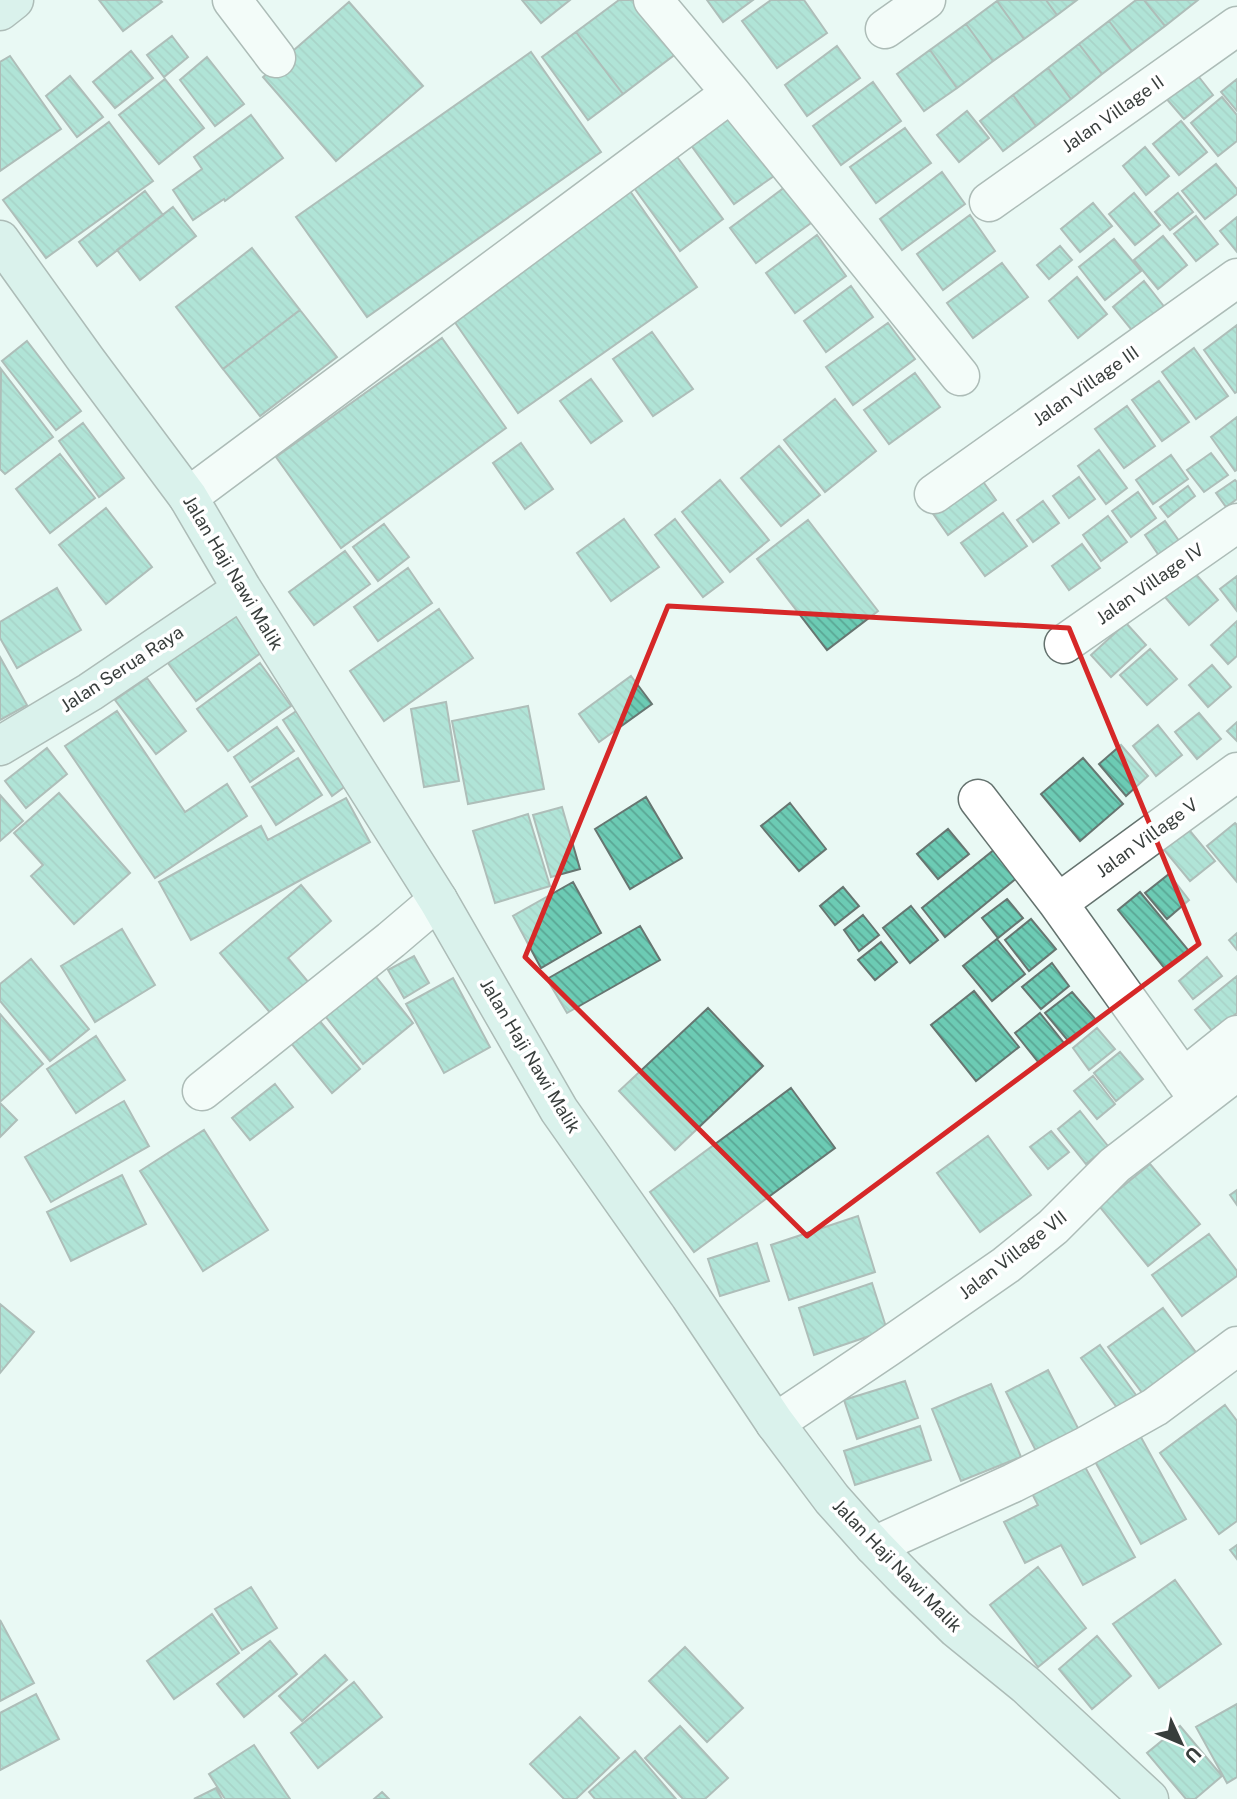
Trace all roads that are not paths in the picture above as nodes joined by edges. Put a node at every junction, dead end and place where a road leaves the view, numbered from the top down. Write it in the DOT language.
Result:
graph roads {
  1 [pos="14,0"];
  2 [pos="232,0"];
  3 [pos="653,0"];
  4 [pos="926,0"];
  5 [pos="0,11"];
  6 [pos="1237,26"];
  7 [pos="885,29"];
  8 [pos="276,58"];
  9 [pos="731,93"];
  10 [pos="989,202"];
  11 [pos="0,240"];
  12 [pos="1237,278"];
  13 [pos="960,376"];
  14 [pos="934,494"];
  15 [pos="188,497"];
  16 [pos="1237,523"];
  17 [pos="242,589"];
  18 [pos="1063,645"];
  19 [pos="0,746"];
  20 [pos="1237,772"];
  21 [pos="978,799"];
  22 [pos="438,900"];
  23 [pos="1058,903"];
  24 [pos="1237,1035"];
  25 [pos="1237,1071"];
  26 [pos="1191,1089"];
  27 [pos="202,1091"];
  28 [pos="1237,1346"];
  29 [pos="775,1423"];
  30 [pos="874,1546"];
  31 [pos="1149,1799"];
  1 -- 5 [label="main road"];
  2 -- 8 [label="street"];
  3 -- 9 [label="street"];
  4 -- 7 [label="street"];
  6 -- 10 [label="street, Jalan Village II"];
  9 -- 13 [label="street"];
  9 -- 15 [label="street"];
  11 -- 15 [label="main road, Jalan Haji Nawi Malik"];
  12 -- 14 [label="street, Jalan Village III"];
  15 -- 17 [label="main road, Jalan Haji Nawi Malik"];
  16 -- 18 [label="street, Jalan Village IV"];
  17 -- 19 [label="main road, Jalan Serua Raya"];
  17 -- 22 [label="main road, Jalan Haji Nawi Malik"];
  20 -- 23 [label="street, Jalan Village V"];
  21 -- 23 [label="street"];
  22 -- 27 [label="street"];
  22 -- 29 [label="main road, Jalan Haji Nawi Malik"];
  23 -- 26 [label="street"];
  24 -- 26 [label="street, Jalan Village VII"];
  25 -- 26 [label="street, Jalan Village VII"];
  26 -- 29 [label="street, Jalan Village VII"];
  28 -- 30 [label="street"];
  29 -- 30 [label="main road, Jalan Haji Nawi Malik"];
  30 -- 31 [label="main road, Jalan Haji Nawi Malik"];
}
